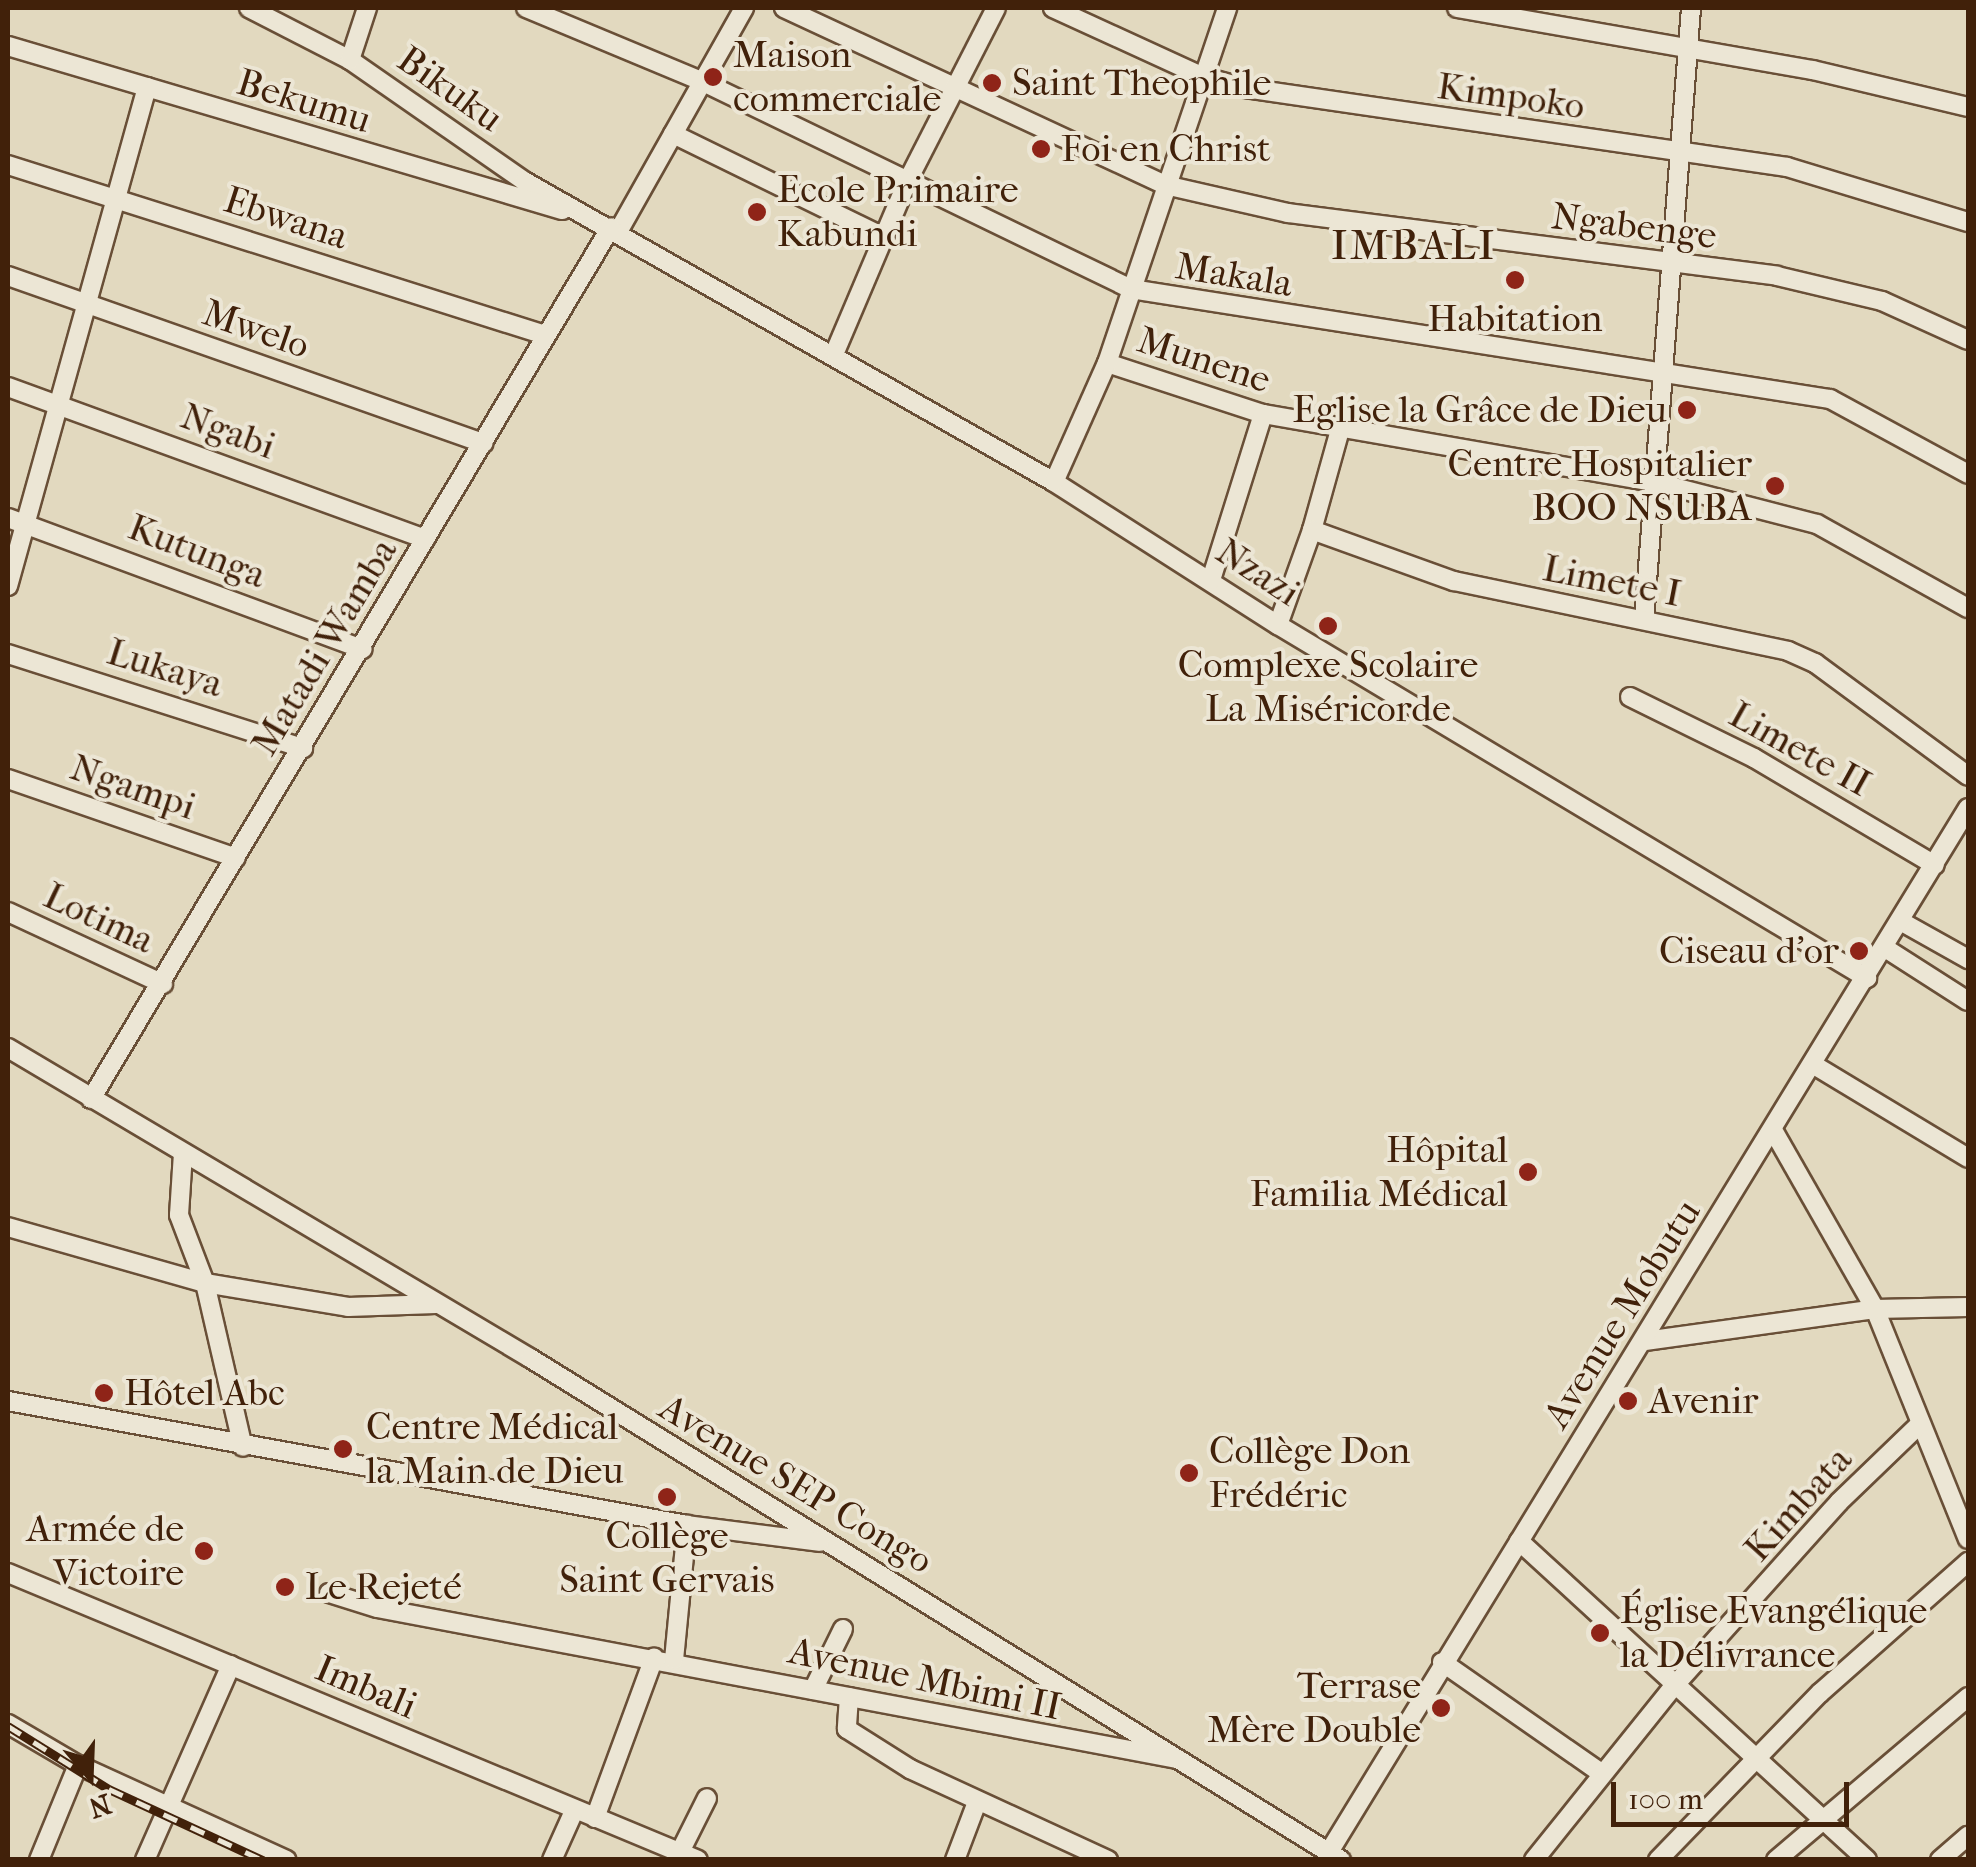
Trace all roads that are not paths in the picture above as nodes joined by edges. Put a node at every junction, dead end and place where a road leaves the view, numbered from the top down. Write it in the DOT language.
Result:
graph roads {
  1 [pos="250,8"];
  2 [pos="368,8"];
  3 [pos="526,8"];
  4 [pos="744,8"];
  5 [pos="784,8"];
  6 [pos="996,8"];
  7 [pos="1053,8"];
  8 [pos="1227,8"];
  9 [pos="1458,8"];
  10 [pos="1692,8"];
  11 [pos="8,46"];
  12 [pos="1690,48"];
  13 [pos="350,60"];
  14 [pos="1204,77"];
  15 [pos="700,81"];
  16 [pos="956,86"];
  17 [pos="147,87"];
  18 [pos="1968,107"];
  19 [pos="673,134"];
  20 [pos="1682,154"];
  21 [pos="8,165"];
  22 [pos="907,182"];
  23 [pos="1165,185"];
  24 [pos="118,198"];
  25 [pos="582,215"];
  26 [pos="1968,222"];
  27 [pos="615,228"];
  28 [pos="883,237"];
  29 [pos="1673,264"];
  30 [pos="8,276"];
  31 [pos="1130,290"];
  32 [pos="88,304"];
  33 [pos="544,335"];
  34 [pos="1968,340"];
  35 [pos="835,352"];
  36 [pos="1107,362"];
  37 [pos="1667,370"];
  38 [pos="8,387"];
  39 [pos="62,407"];
  40 [pos="1263,414"];
  41 [pos="1340,430"];
  42 [pos="483,443"];
  43 [pos="1968,474"];
  44 [pos="1054,482"];
  45 [pos="1658,483"];
  46 [pos="8,518"];
  47 [pos="27,524"];
  48 [pos="1312,530"];
  49 [pos="425,540"];
  50 [pos="1211,580"];
  51 [pos="8,586"];
  52 [pos="1968,608"];
  53 [pos="1644,620"];
  54 [pos="1278,625"];
  55 [pos="363,649"];
  56 [pos="8,654"];
  57 [pos="1630,697"];
  58 [pos="302,748"];
  59 [pos="1968,776"];
  60 [pos="8,779"];
  61 [pos="1968,808"];
  62 [pos="236,858"];
  63 [pos="1935,865"];
  64 [pos="8,912"];
  65 [pos="1902,922"];
  66 [pos="1886,948"];
  67 [pos="1968,958"];
  68 [pos="1867,978"];
  69 [pos="164,984"];
  70 [pos="1968,1000"];
  71 [pos="8,1048"];
  72 [pos="1814,1065"];
  73 [pos="91,1099"];
  74 [pos="1773,1130"];
  75 [pos="184,1153"];
  76 [pos="1968,1158"];
  77 [pos="8,1227"];
  78 [pos="205,1282"];
  79 [pos="436,1304"];
  80 [pos="1968,1307"];
  81 [pos="1875,1309"];
  82 [pos="1645,1341"];
  83 [pos="8,1401"];
  84 [pos="1920,1424"];
  85 [pos="243,1447"];
  86 [pos="687,1525"];
  87 [pos="1968,1538"];
  88 [pos="1519,1540"];
  89 [pos="826,1542"];
  90 [pos="1968,1562"];
  91 [pos="8,1573"];
  92 [pos="329,1593"];
  93 [pos="843,1630"];
  94 [pos="654,1658"];
  95 [pos="674,1660"];
  96 [pos="1442,1662"];
  97 [pos="231,1665"];
  98 [pos="1674,1686"];
  99 [pos="813,1690"];
  100 [pos="849,1697"];
  101 [pos="1968,1697"];
  102 [pos="8,1724"];
  103 [pos="1183,1760"];
  104 [pos="1753,1760"];
  105 [pos="78,1765"];
  106 [pos="1602,1773"];
  107 [pos="707,1798"];
  108 [pos="977,1802"];
  109 [pos="167,1804"];
  110 [pos="574,1811"];
  111 [pos="596,1818"];
  112 [pos="1822,1820"];
  113 [pos="1968,1836"];
  114 [pos="254,1853"];
  115 [pos="689,1856"];
  116 [pos="1335,1856"];
  117 [pos="39,1860"];
  118 [pos="145,1860"];
  119 [pos="286,1860"];
  120 [pos="552,1860"];
  121 [pos="955,1860"];
  122 [pos="1108,1860"];
  123 [pos="1534,1860"];
  124 [pos="1658,1860"];
  125 [pos="1776,1860"];
  126 [pos="1867,1860"];
  127 [pos="1940,1860"];
  1 -- 13 [label="street, Bikuku"];
  2 -- 13 [label="street"];
  3 -- 15 [label="street, Makala"];
  4 -- 15 [label="street, Matadi Wamba"];
  5 -- 16 [label="street, Ngabenge"];
  6 -- 16 [label="street"];
  7 -- 14 [label="street, Kimpoko"];
  8 -- 14 [label="street"];
  9 -- 12 [label="street"];
  10 -- 12 [label="street"];
  11 -- 17 [label="street, Bekumu"];
  12 -- 18 [label="street"];
  12 -- 20 [label="street"];
  13 -- 25 [label="street, Bikuku"];
  14 -- 20 [label="street, Kimpoko"];
  14 -- 23 [label="street"];
  15 -- 19 [label="street, Matadi Wamba"];
  15 -- 22 [label="street, Makala"];
  16 -- 22 [label="street"];
  16 -- 23 [label="street, Ngabenge"];
  17 -- 24 [label="street"];
  17 -- 25 [label="street, Bekumu"];
  19 -- 27 [label="street, Matadi Wamba"];
  19 -- 28 [label="street"];
  20 -- 26 [label="street, Kimpoko"];
  20 -- 29 [label="street"];
  21 -- 24 [label="street, Ebwana"];
  22 -- 28 [label="street"];
  22 -- 31 [label="street, Makala"];
  23 -- 29 [label="street, Ngabenge"];
  23 -- 31 [label="street"];
  24 -- 32 [label="street"];
  24 -- 33 [label="street, Ebwana"];
  25 -- 27 [label="street, Bikuku"];
  27 -- 33 [label="street, Matadi Wamba"];
  27 -- 35 [label="street, Nzazi"];
  28 -- 35 [label="street"];
  29 -- 34 [label="street, Ngabenge"];
  29 -- 37 [label="street"];
  30 -- 32 [label="street, Mwelo"];
  31 -- 36 [label="street"];
  31 -- 37 [label="street, Makala"];
  32 -- 39 [label="street"];
  32 -- 42 [label="street, Mwelo"];
  33 -- 42 [label="street, Matadi Wamba"];
  35 -- 44 [label="street, Nzazi"];
  36 -- 40 [label="street, Munene"];
  36 -- 44 [label="street"];
  37 -- 43 [label="street, Makala"];
  37 -- 45 [label="street"];
  38 -- 39 [label="street, Ngabi"];
  39 -- 47 [label="street"];
  39 -- 49 [label="street, Ngabi"];
  40 -- 41 [label="street, Munene"];
  40 -- 50 [label="street"];
  41 -- 45 [label="street, Munene"];
  41 -- 48 [label="street"];
  42 -- 49 [label="street, Matadi Wamba"];
  44 -- 50 [label="street, Nzazi"];
  45 -- 52 [label="street, Munene"];
  45 -- 53 [label="street"];
  46 -- 47 [label="street, Kutunga"];
  47 -- 51 [label="street"];
  47 -- 55 [label="street, Kutunga"];
  48 -- 53 [label="street, Limete I"];
  48 -- 54 [label="street"];
  49 -- 55 [label="street, Matadi Wamba"];
  50 -- 54 [label="street, Nzazi"];
  53 -- 59 [label="street, Limete I"];
  54 -- 68 [label="street, Nzazi"];
  55 -- 58 [label="street, Matadi Wamba"];
  56 -- 58 [label="street, Lukaya"];
  57 -- 63 [label="street, Limete II"];
  58 -- 62 [label="street, Matadi Wamba"];
  60 -- 62 [label="street, Ngampi"];
  61 -- 63 [label="street, Avenue Mobutu"];
  62 -- 69 [label="street, Matadi Wamba"];
  63 -- 65 [label="street, Avenue Mobutu"];
  64 -- 69 [label="street, Lotima"];
  65 -- 66 [label="street, Avenue Mobutu"];
  65 -- 67 [label="street"];
  66 -- 68 [label="street, Avenue Mobutu"];
  66 -- 70 [label="street"];
  68 -- 72 [label="street, Avenue Mobutu"];
  69 -- 73 [label="street, Matadi Wamba"];
  71 -- 73 [label="street, Avenue SEP Congo"];
  72 -- 74 [label="street, Avenue Mobutu"];
  72 -- 76 [label="street"];
  73 -- 75 [label="street, Avenue SEP Congo"];
  74 -- 81 [label="street"];
  74 -- 82 [label="street, Avenue Mobutu"];
  75 -- 78 [label="street"];
  75 -- 79 [label="street, Avenue SEP Congo"];
  77 -- 78 [label="street"];
  78 -- 79 [label="street"];
  78 -- 85 [label="street"];
  79 -- 89 [label="street, Avenue SEP Congo"];
  80 -- 81 [label="street"];
  81 -- 82 [label="street"];
  81 -- 84 [label="street"];
  82 -- 88 [label="street, Avenue Mobutu"];
  83 -- 85 [label="street"];
  84 -- 87 [label="street"];
  84 -- 98 [label="street, Kimbata"];
  85 -- 86 [label="street"];
  86 -- 89 [label="street"];
  86 -- 95 [label="street"];
  88 -- 96 [label="street, Avenue Mobutu"];
  88 -- 98 [label="street"];
  89 -- 103 [label="street, Avenue SEP Congo"];
  90 -- 104 [label="street"];
  91 -- 97 [label="street, Imbali"];
  92 -- 94 [label="street, Avenue Mbimi II"];
  93 -- 99 [label="street"];
  94 -- 95 [label="street, Avenue Mbimi II"];
  94 -- 111 [label="street"];
  95 -- 99 [label="street, Avenue Mbimi II"];
  96 -- 106 [label="street"];
  96 -- 116 [label="street, Avenue Mobutu"];
  97 -- 109 [label="street"];
  97 -- 110 [label="street, Imbali"];
  98 -- 104 [label="street"];
  98 -- 106 [label="street, Kimbata"];
  99 -- 100 [label="street, Avenue Mbimi II"];
  100 -- 103 [label="street, Avenue Mbimi II"];
  100 -- 108 [label="street"];
  101 -- 112 [label="street"];
  102 -- 105 [label="street"];
  103 -- 116 [label="street, Avenue SEP Congo"];
  104 -- 112 [label="street"];
  104 -- 124 [label="street"];
  105 -- 109 [label="street"];
  105 -- 117 [label="street"];
  106 -- 123 [label="street, Kimbata"];
  107 -- 115 [label="street"];
  108 -- 121 [label="street"];
  108 -- 122 [label="street"];
  109 -- 114 [label="street"];
  109 -- 118 [label="street"];
  110 -- 111 [label="street, Imbali"];
  110 -- 120 [label="street"];
  111 -- 115 [label="street, Imbali"];
  112 -- 125 [label="street"];
  112 -- 126 [label="street"];
  113 -- 127 [label="street"];
  114 -- 119 [label="street"];
}
